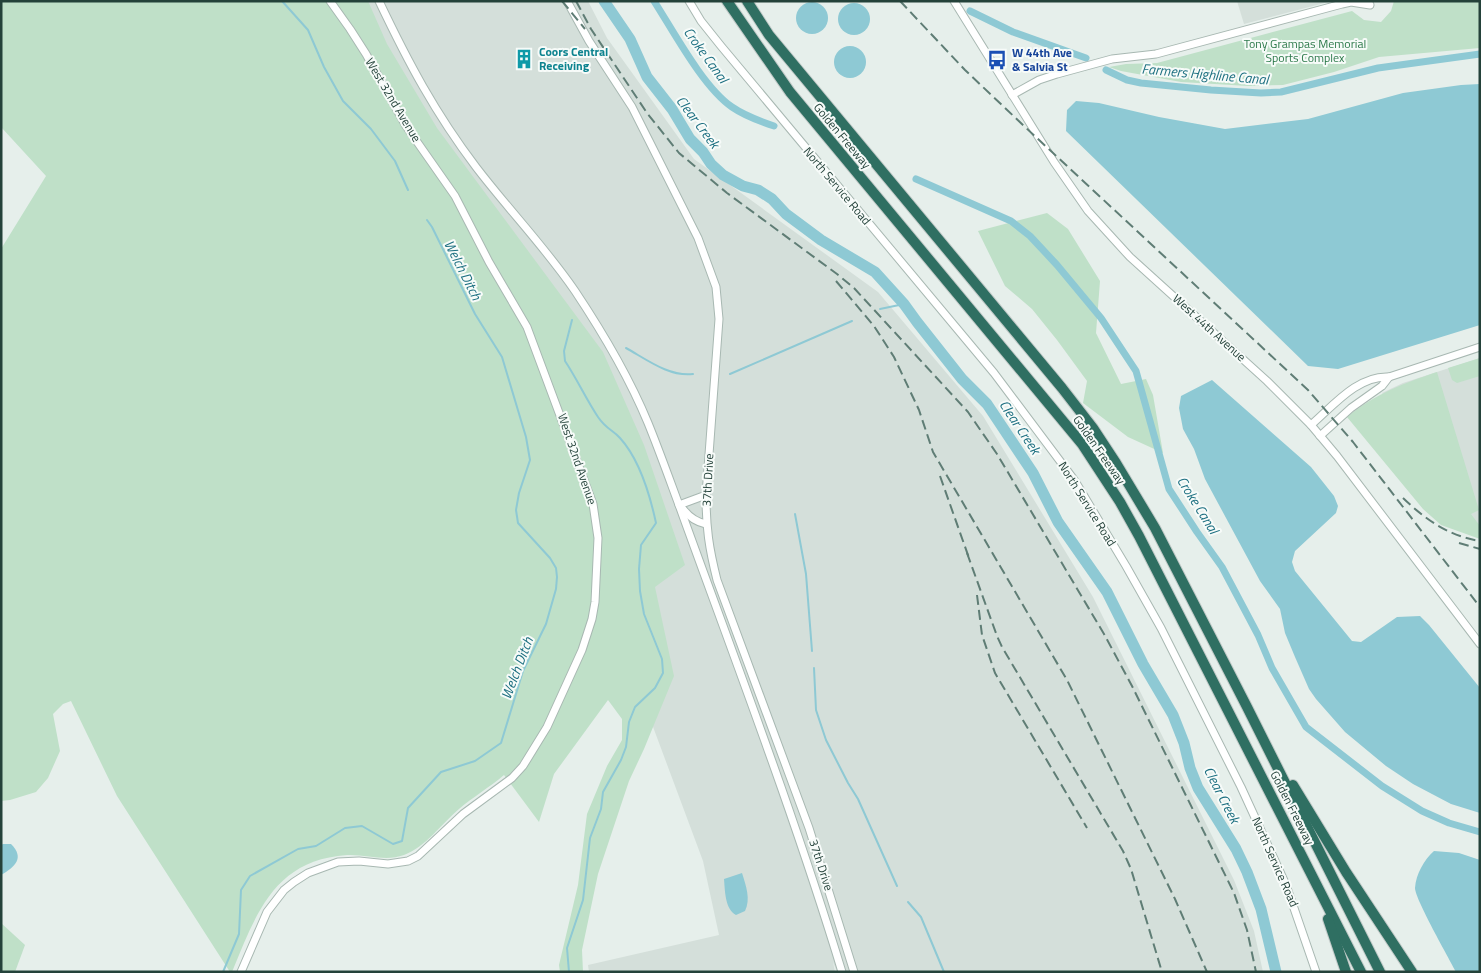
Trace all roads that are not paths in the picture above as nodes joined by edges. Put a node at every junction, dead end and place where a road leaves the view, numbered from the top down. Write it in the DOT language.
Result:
graph roads {
  1 [pos="330,1"];
  2 [pos="379,1"];
  3 [pos="567,1"];
  4 [pos="689,1"];
  5 [pos="727,1"];
  6 [pos="747,1"];
  7 [pos="954,1"];
  8 [pos="1370,5"];
  9 [pos="1012,95"];
  10 [pos="1480,348"];
  11 [pos="1389,377"];
  12 [pos="1311,425"];
  13 [pos="1320,436"];
  14 [pos="706,495"];
  15 [pos="679,505"];
  16 [pos="706,524"];
  17 [pos="1480,644"];
  18 [pos="1247,707"];
  19 [pos="1285,822"];
  20 [pos="241,972"];
  21 [pos="842,972"];
  22 [pos="854,972"];
  23 [pos="1316,972"];
  24 [pos="1346,972"];
  25 [pos="1361,972"];
  26 [pos="1380,972"];
  27 [pos="1412,972"];
  1 -- 20 [label="street, West 32nd Avenue"];
  2 -- 15 [label="street"];
  3 -- 14 [label="street, 37th Drive"];
  4 -- 23 [label="street, North Service Road"];
  5 -- 19 [label="highway, Golden Freeway"];
  6 -- 18 [label="highway, Golden Freeway"];
  7 -- 9 [label="street, West 44th Avenue"];
  8 -- 9 [label="street"];
  9 -- 12 [label="street, West 44th Avenue"];
  10 -- 11 [label="street"];
  11 -- 12 [label="street"];
  11 -- 13 [label="street"];
  12 -- 13 [label="street, West 44th Avenue"];
  13 -- 17 [label="street, West 44th Avenue"];
  14 -- 15 [label="street"];
  14 -- 16 [label="street, 37th Drive"];
  15 -- 16 [label="street"];
  15 -- 21 [label="street"];
  16 -- 22 [label="street, 37th Drive"];
  18 -- 26 [label="highway, Golden Freeway"];
  18 -- 27 [label="highway"];
  19 -- 24 [label="highway"];
  19 -- 25 [label="highway, Golden Freeway"];
}
